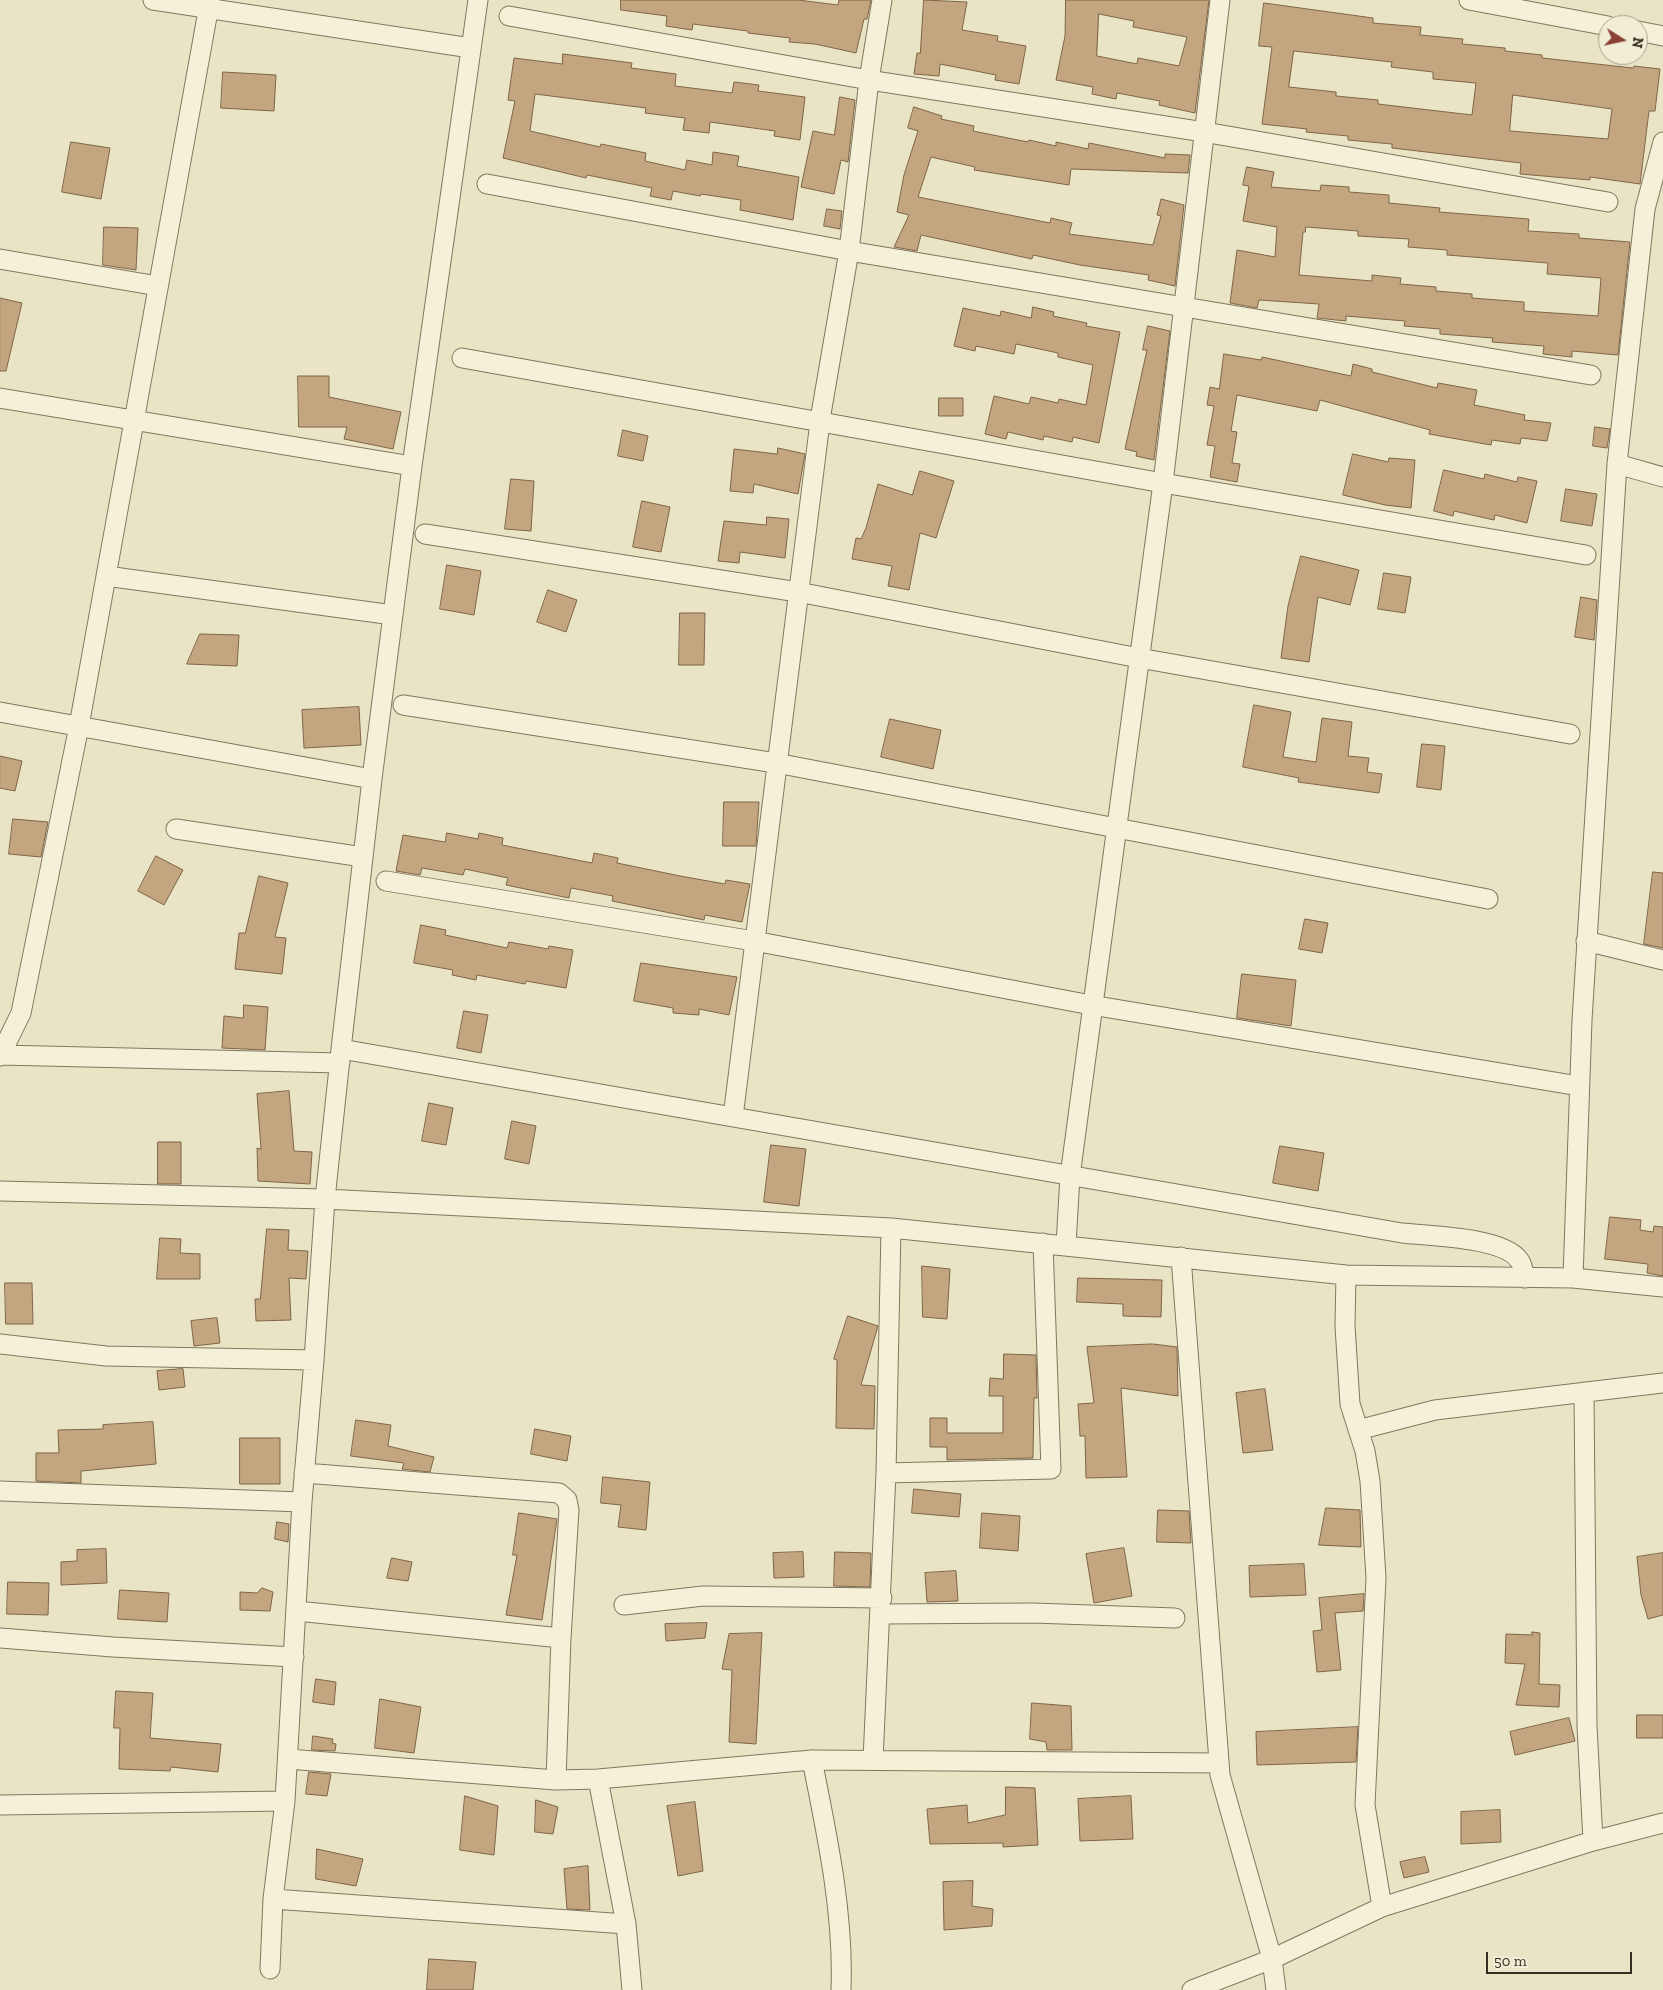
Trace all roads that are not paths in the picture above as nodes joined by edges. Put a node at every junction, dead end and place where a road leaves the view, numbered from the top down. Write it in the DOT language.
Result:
graph roads {
  1 [pos="153,0"];
  2 [pos="478,0"];
  3 [pos="882,0"];
  4 [pos="1220,0"];
  5 [pos="1469,0"];
  6 [pos="209,4"];
  7 [pos="509,16"];
  8 [pos="1598,24"];
  9 [pos="1648,33"];
  10 [pos="1663,36"];
  11 [pos="471,48"];
  12 [pos="869,80"];
  13 [pos="1204,132"];
  14 [pos="1663,142"];
  15 [pos="487,184"];
  16 [pos="1608,202"];
  17 [pos="849,251"];
  18 [pos="0,259"];
  19 [pos="158,286"];
  20 [pos="1184,307"];
  21 [pos="462,358"];
  22 [pos="1592,375"];
  23 [pos="0,398"];
  24 [pos="133,421"];
  25 [pos="820,421"];
  26 [pos="1617,464"];
  27 [pos="412,466"];
  28 [pos="1663,477"];
  29 [pos="1163,483"];
  30 [pos="425,534"];
  31 [pos="1586,555"];
  32 [pos="106,576"];
  33 [pos="798,592"];
  34 [pos="393,615"];
  35 [pos="1139,658"];
  36 [pos="403,705"];
  37 [pos="0,712"];
  38 [pos="79,726"];
  39 [pos="1570,734"];
  40 [pos="776,763"];
  41 [pos="372,779"];
  42 [pos="1116,828"];
  43 [pos="176,829"];
  44 [pos="363,857"];
  45 [pos="386,881"];
  46 [pos="1488,900"];
  47 [pos="754,941"];
  48 [pos="1586,941"];
  49 [pos="1663,960"];
  50 [pos="1091,1005"];
  51 [pos="0,1055"];
  52 [pos="341,1056"];
  53 [pos="1579,1086"];
  54 [pos="733,1117"];
  55 [pos="1070,1176"];
  56 [pos="0,1191"];
  57 [pos="325,1199"];
  58 [pos="891,1228"];
  59 [pos="1043,1243"];
  60 [pos="1066,1245"];
  61 [pos="1181,1257"];
  62 [pos="1346,1275"];
  63 [pos="1525,1278"];
  64 [pos="1573,1278"];
  65 [pos="1663,1288"];
  66 [pos="0,1344"];
  67 [pos="314,1360"];
  68 [pos="1663,1384"];
  69 [pos="1584,1392"];
  70 [pos="1358,1430"];
  71 [pos="304,1474"];
  72 [pos="886,1474"];
  73 [pos="0,1491"];
  74 [pos="302,1502"];
  75 [pos="624,1605"];
  76 [pos="882,1606"];
  77 [pos="297,1611"];
  78 [pos="1175,1618"];
  79 [pos="0,1638"];
  80 [pos="561,1638"];
  81 [pos="294,1657"];
  82 [pos="288,1759"];
  83 [pos="812,1760"];
  84 [pos="873,1760"];
  85 [pos="1219,1762"];
  86 [pos="598,1779"];
  87 [pos="556,1780"];
  88 [pos="285,1801"];
  89 [pos="0,1805"];
  90 [pos="1663,1823"];
  91 [pos="1593,1841"];
  92 [pos="273,1899"];
  93 [pos="1382,1907"];
  94 [pos="626,1924"];
  95 [pos="1272,1959"];
  96 [pos="270,1969"];
  97 [pos="632,1990"];
  98 [pos="841,1990"];
  99 [pos="1192,1990"];
  100 [pos="1276,1990"];
  1 -- 6 [label="street"];
  2 -- 11 [label="street"];
  3 -- 12 [label="street"];
  4 -- 13 [label="street"];
  5 -- 8 [label="street"];
  6 -- 11 [label="street"];
  6 -- 19 [label="street"];
  7 -- 12 [label="street"];
  9 -- 10 [label="street"];
  11 -- 27 [label="street"];
  12 -- 13 [label="street"];
  12 -- 17 [label="street"];
  13 -- 16 [label="street"];
  13 -- 20 [label="street"];
  14 -- 26 [label="street"];
  15 -- 17 [label="street"];
  17 -- 20 [label="street"];
  17 -- 25 [label="street"];
  18 -- 19 [label="street"];
  19 -- 24 [label="street"];
  20 -- 22 [label="street"];
  20 -- 29 [label="street"];
  21 -- 25 [label="street"];
  23 -- 24 [label="street"];
  24 -- 27 [label="street"];
  24 -- 32 [label="street"];
  25 -- 29 [label="street"];
  25 -- 33 [label="street"];
  26 -- 28 [label="street"];
  26 -- 48 [label="street"];
  27 -- 34 [label="street"];
  29 -- 31 [label="street"];
  29 -- 35 [label="street"];
  30 -- 33 [label="street"];
  32 -- 34 [label="street"];
  32 -- 38 [label="street"];
  33 -- 35 [label="street"];
  33 -- 40 [label="street"];
  34 -- 41 [label="street"];
  35 -- 39 [label="street"];
  35 -- 42 [label="street"];
  36 -- 40 [label="street"];
  37 -- 38 [label="street"];
  38 -- 41 [label="street"];
  38 -- 51 [label="street"];
  40 -- 42 [label="street"];
  40 -- 47 [label="street"];
  41 -- 44 [label="street"];
  42 -- 46 [label="street"];
  42 -- 50 [label="street"];
  43 -- 44 [label="street"];
  44 -- 52 [label="street"];
  45 -- 47 [label="street"];
  47 -- 50 [label="street"];
  47 -- 54 [label="street"];
  48 -- 49 [label="street"];
  48 -- 53 [label="street"];
  50 -- 53 [label="street"];
  50 -- 55 [label="street"];
  51 -- 52 [label="street"];
  52 -- 54 [label="street"];
  52 -- 57 [label="street"];
  53 -- 64 [label="street"];
  54 -- 55 [label="street"];
  55 -- 60 [label="street"];
  55 -- 63 [label="street"];
  56 -- 57 [label="street"];
  57 -- 58 [label="street"];
  57 -- 67 [label="street"];
  58 -- 59 [label="street"];
  58 -- 72 [label="street"];
  59 -- 60 [label="street"];
  59 -- 72 [label="street"];
  60 -- 61 [label="street"];
  61 -- 62 [label="street"];
  61 -- 85 [label="street"];
  62 -- 63 [label="street"];
  62 -- 70 [label="street"];
  63 -- 64 [label="street"];
  64 -- 65 [label="street"];
  66 -- 67 [label="street"];
  67 -- 71 [label="street"];
  68 -- 69 [label="street"];
  69 -- 70 [label="street"];
  69 -- 91 [label="street"];
  70 -- 93 [label="street"];
  71 -- 74 [label="street"];
  71 -- 80 [label="street"];
  72 -- 76 [label="street"];
  73 -- 74 [label="street"];
  74 -- 77 [label="street"];
  75 -- 76 [label="street"];
  76 -- 78 [label="street"];
  76 -- 84 [label="street"];
  77 -- 80 [label="street"];
  77 -- 81 [label="street"];
  79 -- 81 [label="street"];
  80 -- 87 [label="street"];
  81 -- 82 [label="street"];
  82 -- 87 [label="street"];
  82 -- 88 [label="street"];
  83 -- 84 [label="street"];
  83 -- 86 [label="street"];
  83 -- 98 [label="street"];
  84 -- 85 [label="street"];
  85 -- 95 [label="street"];
  86 -- 87 [label="street"];
  86 -- 94 [label="street"];
  88 -- 89 [label="street"];
  88 -- 92 [label="street"];
  90 -- 91 [label="street"];
  91 -- 93 [label="street"];
  92 -- 94 [label="street"];
  92 -- 96 [label="street"];
  93 -- 95 [label="street"];
  94 -- 97 [label="street"];
  95 -- 99 [label="street"];
  95 -- 100 [label="street"];
}
